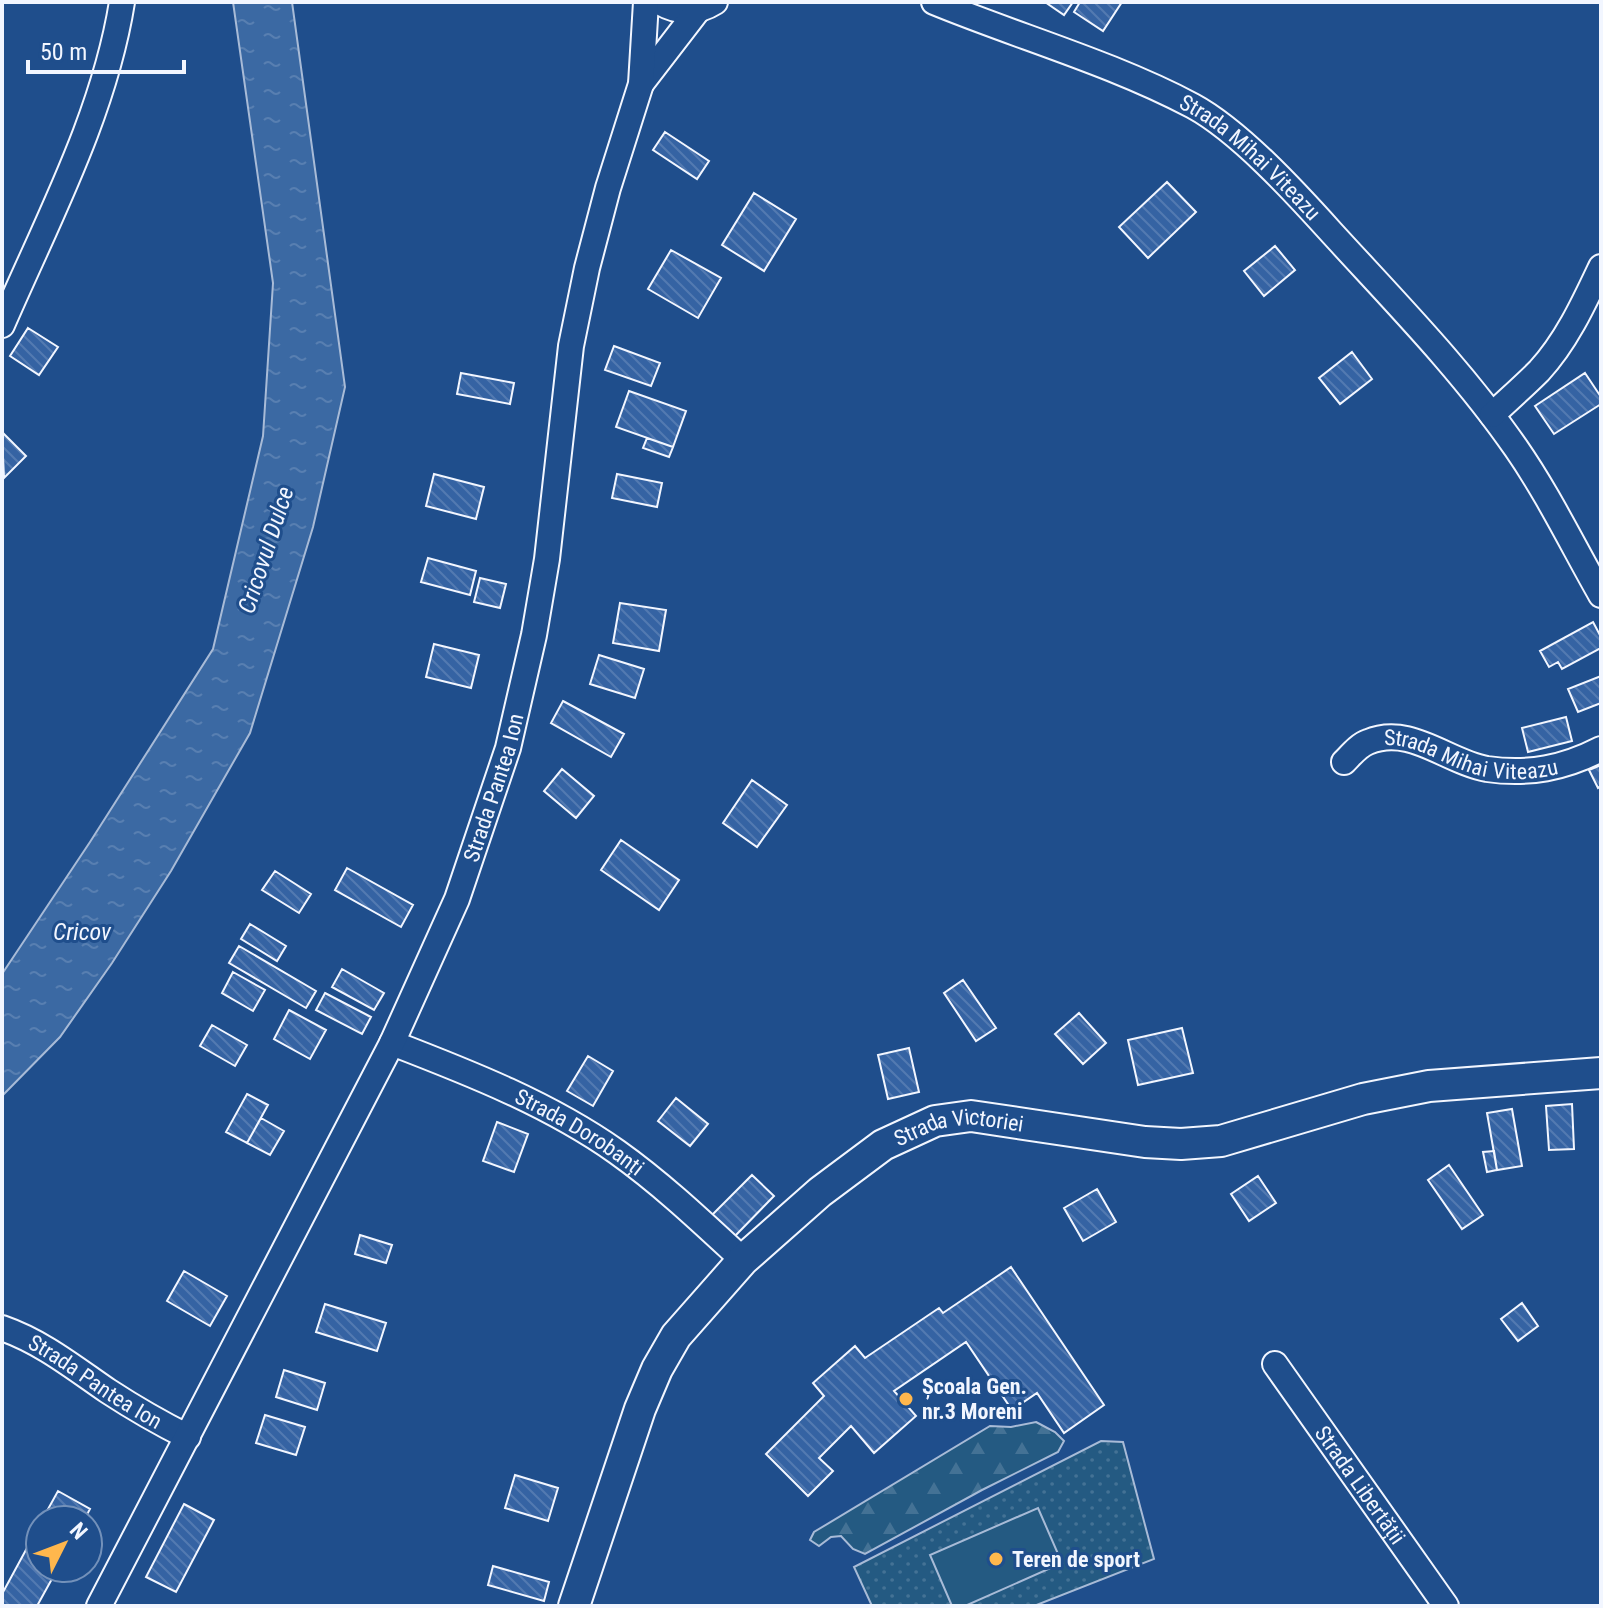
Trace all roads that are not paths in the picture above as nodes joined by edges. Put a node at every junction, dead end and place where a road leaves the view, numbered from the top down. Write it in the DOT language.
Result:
graph roads {
  1 [pos="122,2"];
  2 [pos="646,2"];
  3 [pos="659,2"];
  4 [pos="934,2"];
  5 [pos="706,6"];
  6 [pos="641,84"];
  7 [pos="1601,267"];
  8 [pos="2,325"];
  9 [pos="1492,415"];
  10 [pos="1601,595"];
  11 [pos="1601,749"];
  12 [pos="1344,762"];
  13 [pos="392,1043"];
  14 [pos="1601,1073"];
  15 [pos="743,1260"];
  16 [pos="2,1328"];
  17 [pos="1275,1364"];
  18 [pos="188,1437"];
  19 [pos="99,1606"];
  20 [pos="574,1606"];
  21 [pos="1446,1606"];
  1 -- 8 [label="street"];
  2 -- 6 [label="street, Strada Pantea Ion"];
  3 -- 5 [label="street"];
  4 -- 9 [label="street, Strada Mihai Viteazu"];
  5 -- 6 [label="street, Strada Pantea Ion"];
  6 -- 13 [label="street, Strada Pantea Ion"];
  7 -- 9 [label="street"];
  9 -- 10 [label="street, Strada Mihai Viteazu"];
  11 -- 12 [label="street, Strada Mihai Viteazu"];
  13 -- 15 [label="street, Strada Dorobanți"];
  13 -- 18 [label="street, Strada Pantea Ion"];
  14 -- 15 [label="main road, Strada Victoriei"];
  15 -- 20 [label="main road, Strada Victoriei"];
  16 -- 18 [label="street, Strada Pantea Ion"];
  17 -- 21 [label="street, Strada Libertății"];
  18 -- 19 [label="street, Strada Pantea Ion"];
}
